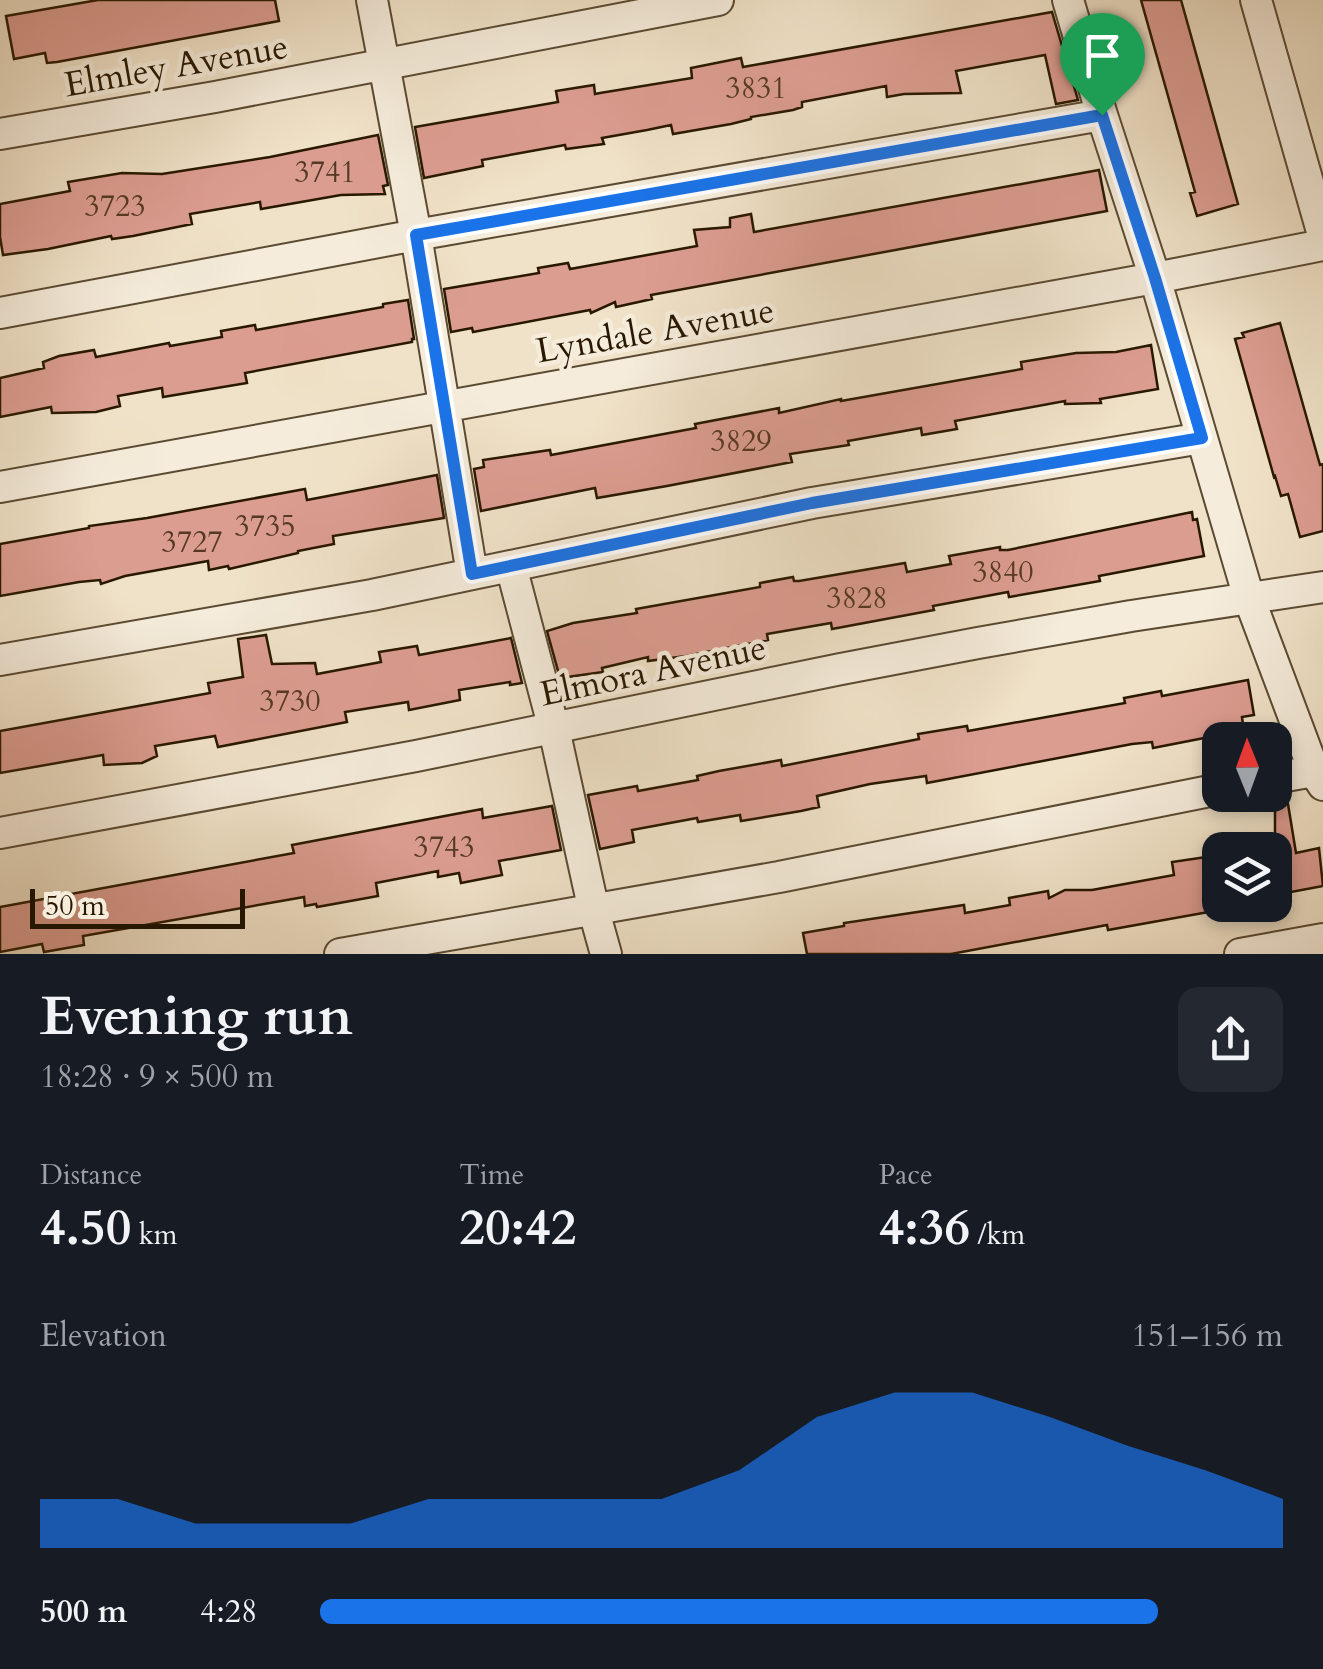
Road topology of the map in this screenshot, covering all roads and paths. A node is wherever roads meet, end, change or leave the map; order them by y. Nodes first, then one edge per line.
1 (372, 0) edge
2 (718, 0) edge
3 (1068, 0) edge
4 (1256, 0) edge
5 (384, 65) junction
6 (1102, 115) junction
7 (0, 134) edge
8 (416, 235) junction
9 (1323, 235) edge
10 (1323, 245) edge
11 (1155, 278) junction
12 (0, 313) edge
13 (443, 407) junction
14 (1202, 438) junction
15 (0, 487) edge
16 (511, 566) junction
17 (472, 574) junction
18 (1323, 587) edge
19 (1249, 598) junction
20 (0, 660) edge
21 (554, 729) junction
22 (1292, 778) edge
23 (1319, 778) edge
24 (1202, 793) edge
25 (0, 833) edge
26 (594, 911) junction
27 (1323, 939) edge
28 (340, 954) edge
29 (606, 954) edge
30 (1240, 954) edge

1 - 5 street
2 - 5 street, Elmley Avenue
3 - 6 street
4 - 9 street
5 - 7 street, Elmley Avenue
5 - 8 street
6 - 8 street
6 - 11 street
8 - 12 street
8 - 13 street
10 - 11 street, Lyndale Avenue
11 - 13 street, Lyndale Avenue
11 - 14 street
13 - 15 street, Lyndale Avenue
13 - 17 street
14 - 16 street
14 - 19 street
16 - 17 street
16 - 21 street
17 - 20 street
18 - 19 street, Elmora Avenue
19 - 21 street, Elmora Avenue
19 - 23 street
21 - 25 street, Elmora Avenue
21 - 26 street
22 - 23 street
24 - 26 street
26 - 28 street
26 - 29 street
27 - 30 street

